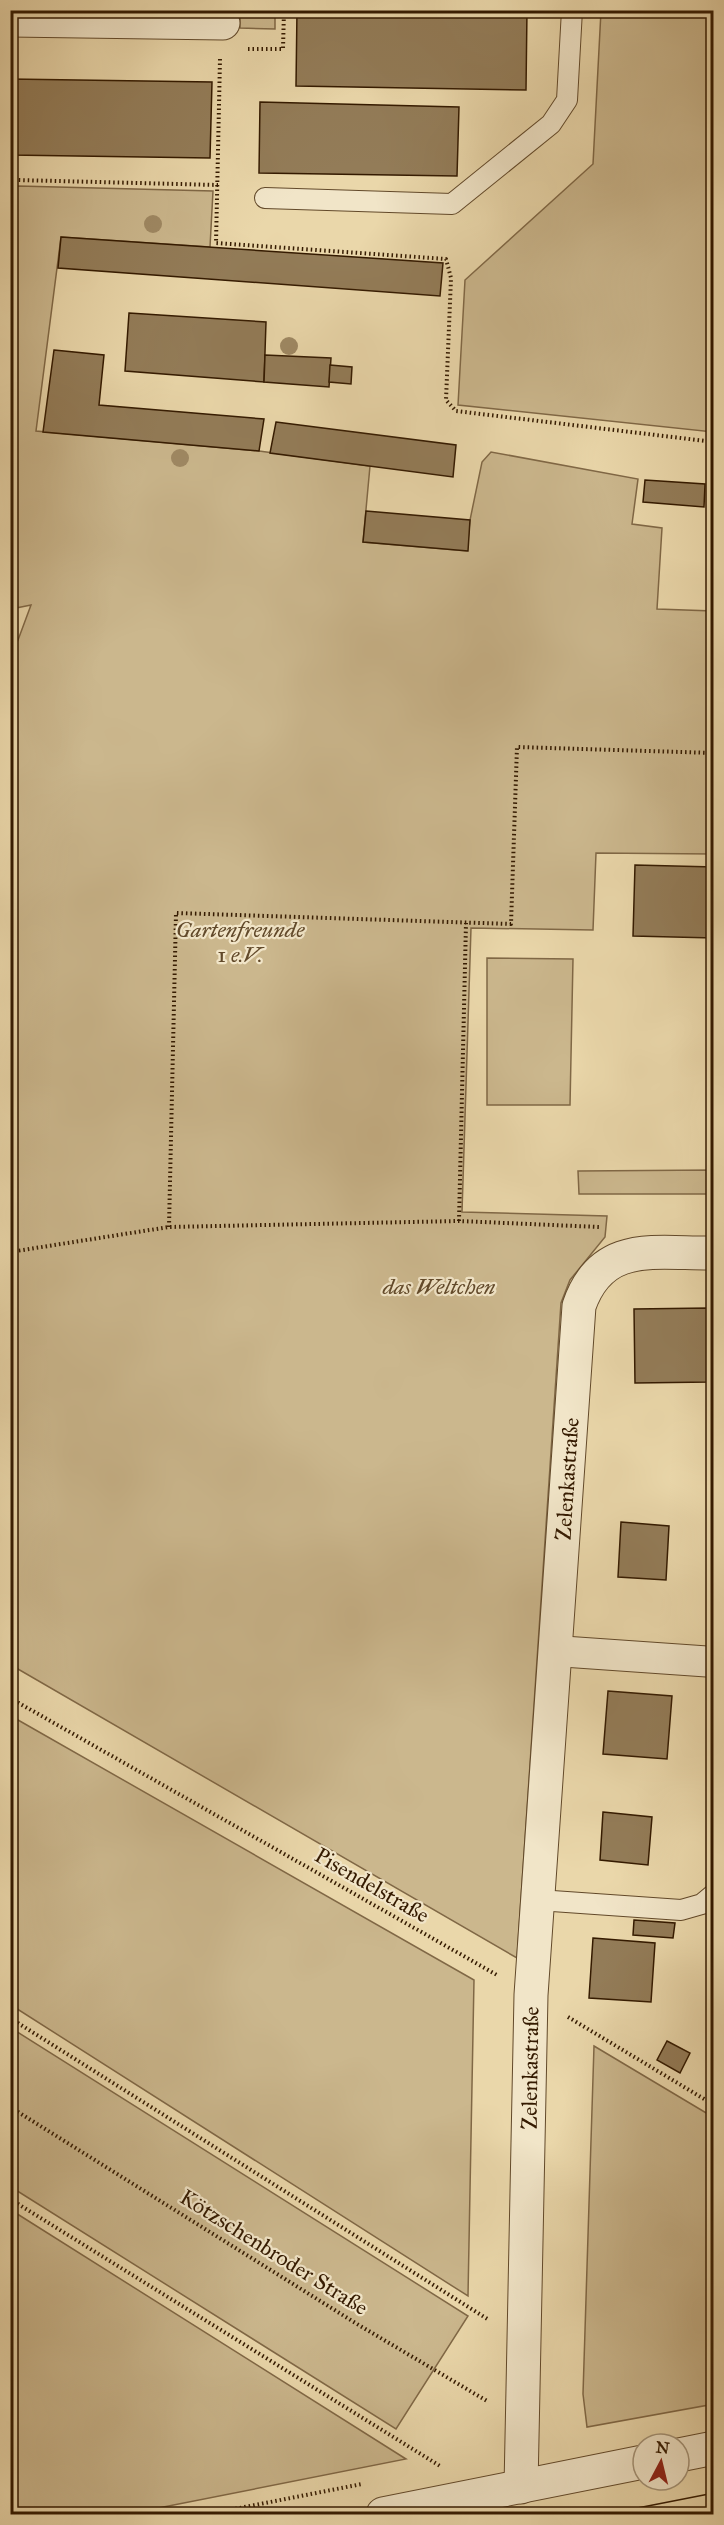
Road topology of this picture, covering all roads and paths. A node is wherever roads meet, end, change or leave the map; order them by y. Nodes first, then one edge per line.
1 (284, 10) edge
2 (572, 10) edge
3 (10, 21) edge
4 (223, 23) joint
5 (283, 49) dead end
6 (10, 182) edge
7 (218, 185) junction
8 (265, 198) dead end
9 (714, 442) edge
10 (714, 753) edge
11 (465, 923) junction
12 (459, 1221) junction
13 (169, 1227) junction
14 (10, 1252) edge
15 (714, 1253) edge
16 (623, 1256) junction
17 (556, 1651) junction
18 (714, 1662) edge
19 (10, 1698) edge
20 (714, 1894) edge
21 (538, 1900) junction
22 (531, 1995) junction
23 (10, 2018) edge
24 (714, 2105) edge
25 (10, 2107) edge
26 (10, 2199) edge
27 (525, 2342) junction
28 (523, 2422) junction
29 (714, 2448) edge
30 (691, 2453) edge
31 (631, 2464) edge
32 (443, 2468) dead end
33 (521, 2487) junction
34 (383, 2514) edge

1 - 5 path
2 - 8 lane
3 - 4 street
4 - 7 path
6 - 7 path
7 - 9 path
10 - 11 path
11 - 12 path
11 - 13 path
12 - 13 path
12 - 16 path
13 - 14 path
15 - 16 street
16 - 17 street, Zelenkastraße
17 - 18 street
17 - 21 street, Zelenkastraße
19 - 22 path, Pisendelstraße
20 - 21 lane
21 - 22 street, Zelenkastraße
22 - 24 path, Pisendelstraße
22 - 27 street, Zelenkastraße
23 - 27 path
25 - 28 path, Kötzschenbroder Straße
26 - 32 path
27 - 28 street, Zelenkastraße
28 - 33 street, Zelenkastraße
29 - 30 street
31 - 33 street
33 - 34 street

